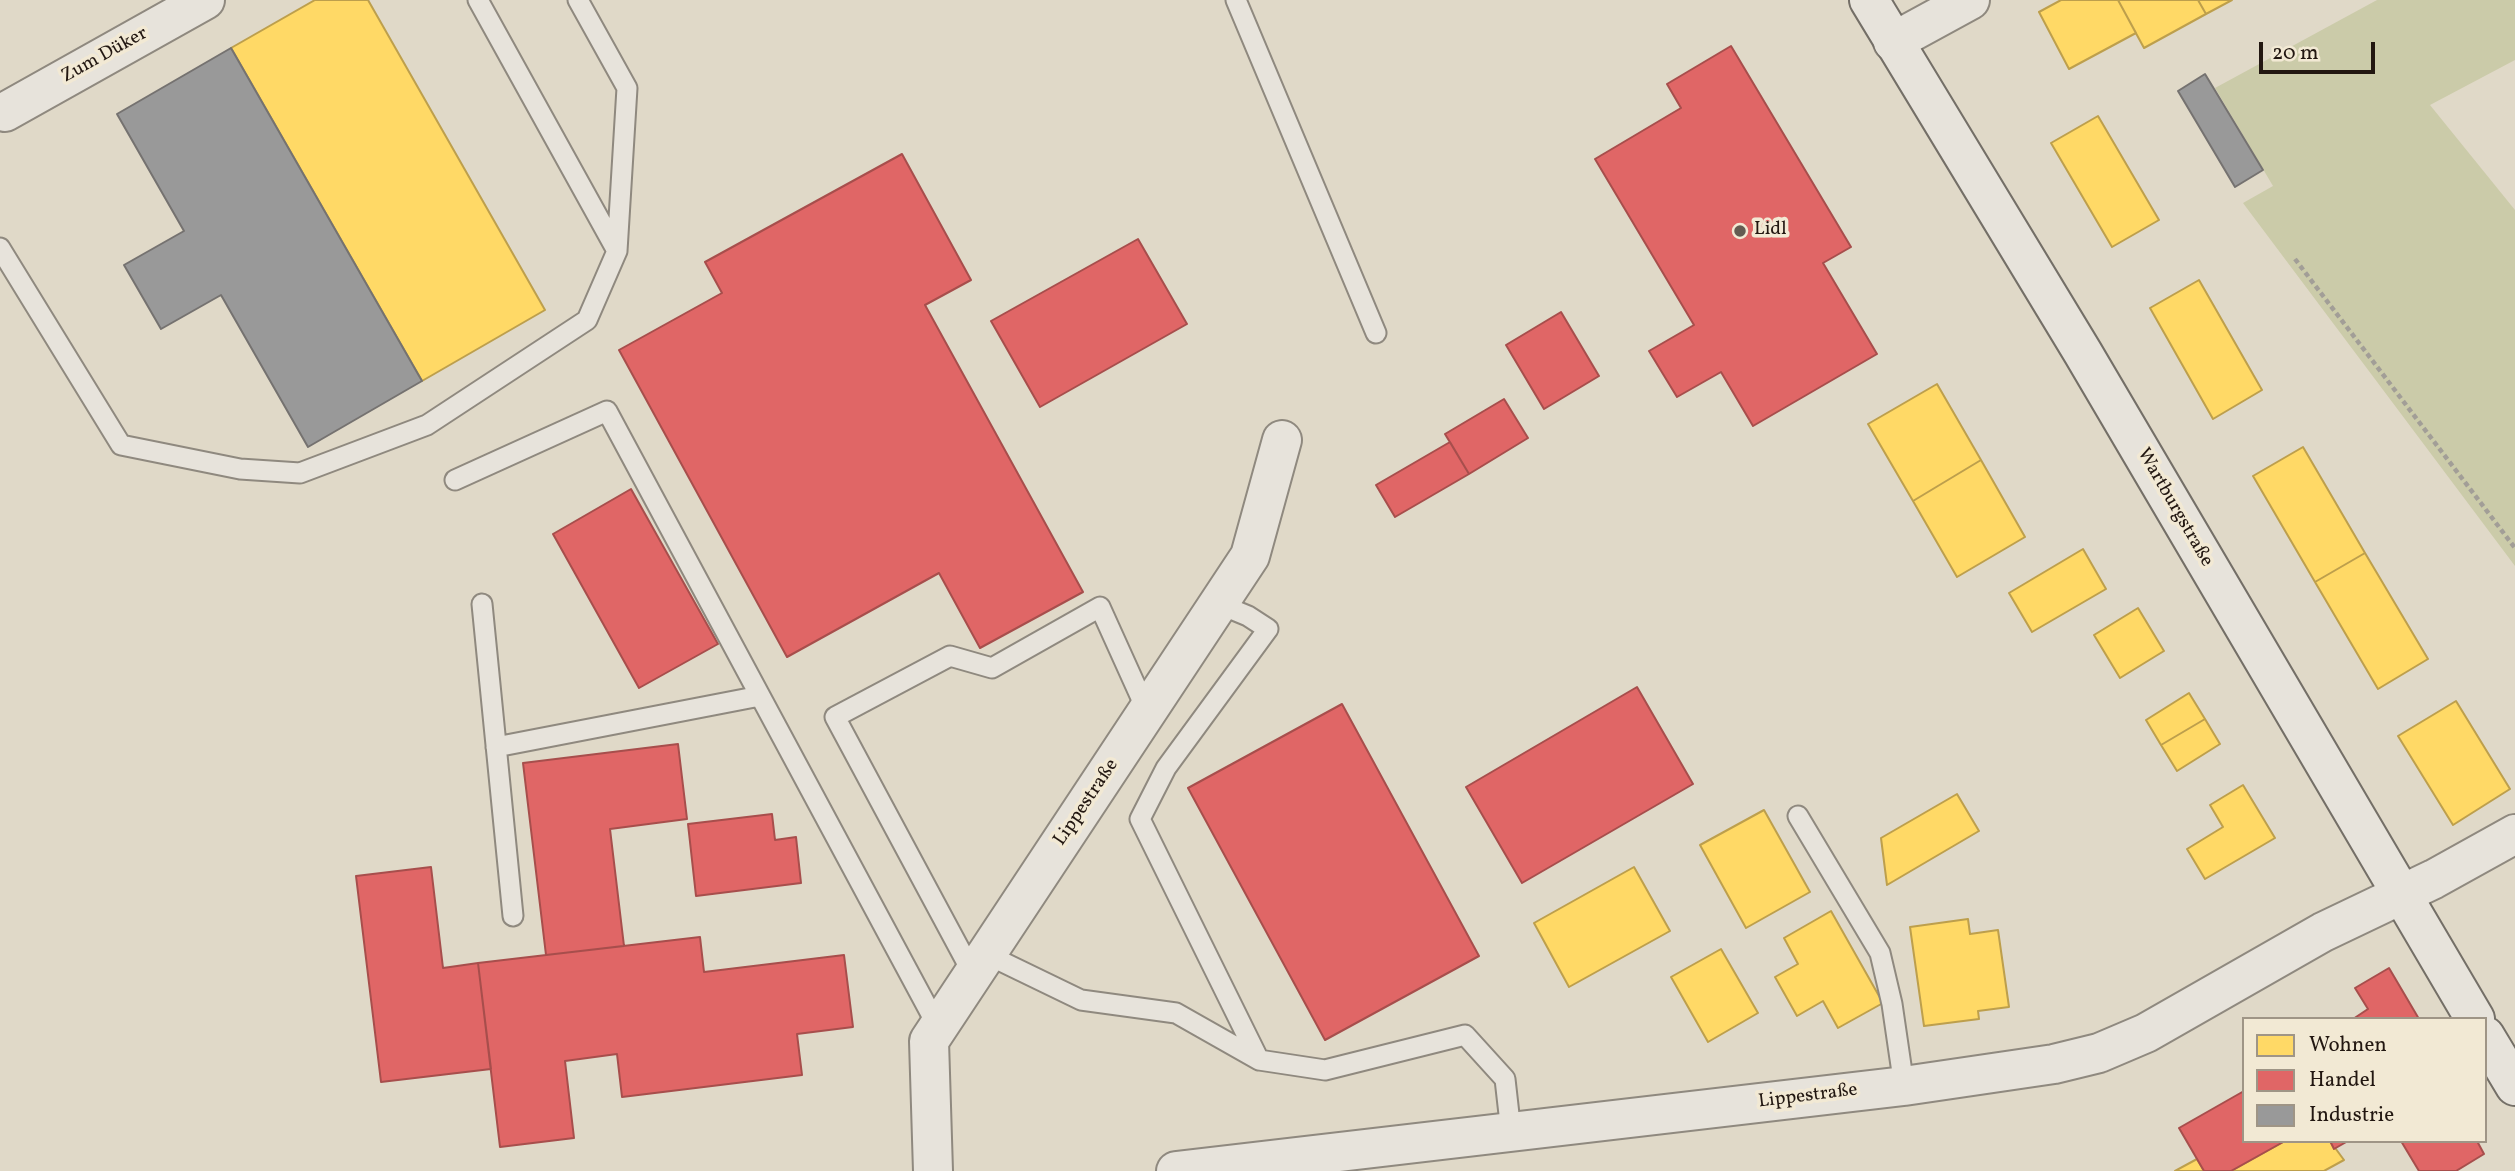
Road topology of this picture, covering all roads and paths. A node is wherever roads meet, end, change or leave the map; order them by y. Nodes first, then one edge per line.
1 (205, 0) edge
2 (478, 0) edge
3 (578, 0) edge
4 (1236, 0) edge
5 (1869, 0) edge
6 (1970, 0) edge
7 (1893, 42) junction
8 (2, 118) edge
9 (0, 248) edge
10 (617, 251) junction
11 (2295, 260) dead end
12 (1376, 333) dead end
13 (1282, 440) dead end
14 (455, 480) dead end
15 (2515, 548) edge
16 (482, 604) dead end
17 (1219, 604) junction
18 (760, 696) junction
19 (1147, 711) junction
20 (496, 747) junction
21 (1798, 816) dead end
22 (2515, 834) edge
23 (2401, 893) junction
24 (513, 916) dead end
25 (980, 964) junction
26 (2474, 1017) edge
27 (938, 1027) junction
28 (2487, 1039) edge
29 (1259, 1060) junction
30 (1904, 1086) junction
31 (2515, 1086) edge
32 (1511, 1132) junction
33 (933, 1171) edge
34 (1176, 1171) edge

1 - 8 street, Zum Düker
2 - 10 lane
3 - 10 lane
4 - 12 lane
5 - 7 street, Wartburgstraße
6 - 7 street
7 - 23 street, Wartburgstraße
9 - 10 lane
11 - 15 path
13 - 17 street, Lippestraße
14 - 18 lane
16 - 20 lane
17 - 19 street, Lippestraße
17 - 29 lane
18 - 20 lane
18 - 27 lane
19 - 25 street, Lippestraße
19 - 25 lane
20 - 24 lane
21 - 30 lane
22 - 23 street, Lippestraße
23 - 26 street, Wartburgstraße
23 - 30 street, Lippestraße
25 - 27 street, Lippestraße
25 - 29 lane
27 - 33 street, Lippestraße
28 - 31 street
29 - 32 lane
30 - 32 street, Lippestraße
32 - 34 street, Lippestraße

